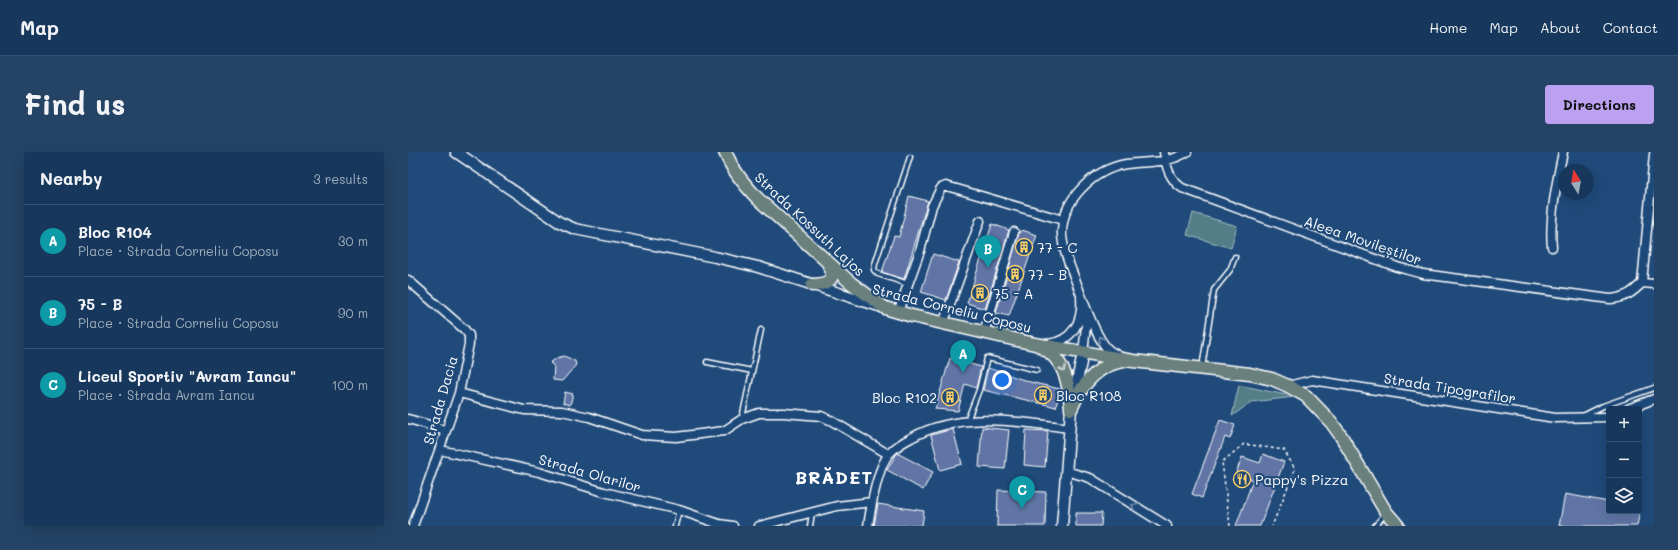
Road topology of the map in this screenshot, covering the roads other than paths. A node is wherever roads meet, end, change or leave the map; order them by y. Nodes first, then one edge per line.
1 (725, 152) edge
2 (1187, 152) edge
3 (1563, 152) edge
4 (463, 154) edge
5 (1654, 154) edge
6 (1164, 156) edge
7 (910, 157) dead end
8 (1063, 220) junction
9 (980, 221) dead end
10 (1014, 232) dead end
11 (1552, 247) dead end
12 (1235, 257) dead end
13 (828, 262) junction
14 (408, 280) edge
15 (1642, 283) junction
16 (908, 284) junction
17 (1654, 284) edge
18 (812, 285) junction
19 (1080, 291) junction
20 (885, 308) junction
21 (898, 312) junction
22 (944, 324) junction
23 (761, 330) dead end
24 (984, 333) junction
25 (1035, 344) junction
26 (1083, 353) junction
27 (1132, 360) junction
28 (707, 362) dead end
29 (1202, 369) junction
30 (1037, 370) dead end
31 (752, 371) junction
32 (1288, 386) junction
33 (1654, 388) edge
34 (459, 393) junction
35 (1654, 399) edge
36 (1636, 406) edge
37 (1071, 409) junction
38 (1606, 417) edge
39 (1579, 418) junction
40 (408, 419) edge
41 (742, 419) junction
42 (967, 421) junction
43 (1069, 428) junction
44 (445, 431) junction
45 (440, 450) junction
46 (888, 454) junction
47 (1066, 471) junction
48 (872, 502) junction
49 (679, 510) junction
50 (1386, 512) junction
51 (812, 513) junction
52 (413, 526) edge
53 (675, 526) edge
54 (733, 526) edge
55 (759, 526) edge
56 (810, 526) edge
57 (868, 526) edge
58 (1062, 526) edge
59 (1167, 526) edge
60 (1375, 526) edge
61 (1398, 526) edge

1 - 13 main road, Strada Kossuth Lajos
2 - 6 street
3 - 11 street
4 - 18 street, Strada Corneliu Coposu
5 - 15 street
6 - 8 street
6 - 15 street, Aleea Movileștilor
7 - 16 lane
8 - 16 street
8 - 19 street
9 - 22 street
10 - 24 street
12 - 29 lane
13 - 18 main road
13 - 20 main road, Strada Kossuth Lajos
14 - 34 street, Strada Dacia
15 - 17 street
16 - 21 street
18 - 20 street, Strada Corneliu Coposu
19 - 25 street
19 - 26 street
27 -> 19 street
20 - 21 main road, Strada Corneliu Coposu
21 - 22 main road, Strada Corneliu Coposu
22 - 24 main road, Strada Corneliu Coposu
23 - 31 lane
24 - 25 main road, Strada Corneliu Coposu
25 - 26 main road, Strada Corneliu Coposu
25 -> 37 main road
26 - 27 main road, Strada Corneliu Coposu
26 - 37 street
27 - 29 main road, Strada Corneliu Coposu
27 - 37 main road
28 - 31 lane
29 - 32 main road, Strada Corneliu Coposu
30 - 42 lane
31 - 41 lane
32 - 39 street, Strada Tipografilor
32 - 50 main road, Strada Corneliu Coposu
33 - 39 lane
34 - 41 street
34 - 44 street, Strada Dacia
35 - 36 street
37 - 43 street
38 - 39 street, Strada Tipografilor
40 - 44 street
41 - 46 street
42 - 43 street
42 - 46 street
43 - 47 street
44 - 45 street, Strada Dacia
45 - 49 street, Strada Olarilor
45 - 52 street, Strada Dacia
46 - 48 street
47 - 58 street
59 -> 47 street
48 - 51 street
48 - 57 street
49 - 53 lane
49 - 54 street, Strada Olarilor
50 - 60 lane
50 - 61 main road, Strada Corneliu Coposu
51 - 55 street
51 - 56 lane

